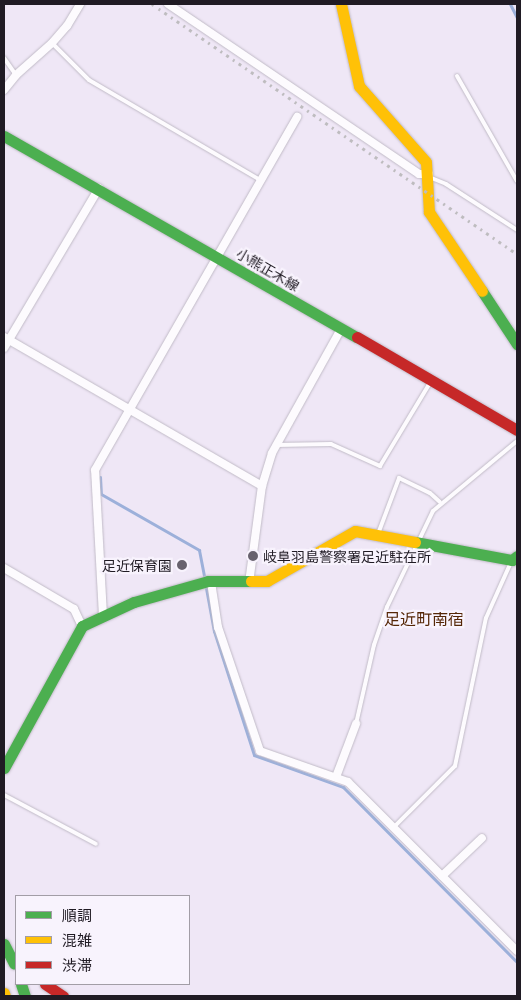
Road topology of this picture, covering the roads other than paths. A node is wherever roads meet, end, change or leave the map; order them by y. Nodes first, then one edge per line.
1 (80, 4) edge
2 (168, 4) edge
3 (341, 4) edge
4 (52, 43) junction
5 (4, 58) edge
6 (16, 75) junction
7 (457, 76) dead end
8 (4, 90) edge
9 (297, 118) dead end
10 (4, 136) edge
11 (429, 175) junction
12 (260, 180) junction
13 (517, 181) edge
14 (99, 188) junction
15 (517, 230) edge
16 (216, 256) junction
17 (341, 329) junction
18 (7, 338) edge
19 (517, 344) edge
20 (4, 348) edge
21 (431, 380) junction
22 (128, 409) junction
23 (517, 430) edge
24 (517, 441) edge
25 (276, 445) junction
26 (262, 486) junction
27 (440, 502) junction
28 (378, 534) junction
29 (419, 542) junction
30 (514, 558) edge
31 (4, 568) edge
32 (211, 582) junction
33 (249, 583) junction
34 (103, 616) junction
35 (82, 626) junction
36 (356, 724) joint
37 (4, 768) edge
38 (336, 777) junction
39 (4, 795) edge
40 (394, 827) junction
41 (482, 838) dead end
42 (96, 844) dead end
43 (442, 876) junction
44 (4, 944) edge
45 (517, 951) edge
46 (4, 956) edge
47 (15, 966) edge
48 (46, 985) edge
49 (4, 993) edge
50 (5, 996) edge
51 (63, 996) edge

1 - 4 street
2 - 11 street
3 - 11 street
4 - 6 street
4 - 12 lane
5 - 6 lane
6 - 8 street
7 - 13 lane
9 - 12 street
10 - 14 street, 小熊正木線
11 - 15 lane
11 - 19 street
12 - 16 street
14 - 16 street, 小熊正木線
14 - 18 street
16 - 17 street, 小熊正木線
16 - 22 street
17 - 21 street, 小熊正木線
17 - 25 street
18 - 20 street
18 - 22 street
21 - 23 street, 小熊正木線
21 - 25 lane
22 - 26 street
22 - 34 street
24 - 27 lane
25 - 26 street
26 - 33 street
27 - 28 lane
27 - 29 lane
28 - 29 street
28 - 33 street
29 - 30 street
29 - 36 lane
30 - 40 lane
31 - 35 street
32 - 33 street
32 - 34 street
32 - 38 street
34 - 35 street
35 - 37 street
36 - 38 street
38 - 40 street
39 - 42 lane
40 - 43 street
41 - 43 street
43 - 45 street
44 - 47 street
46 - 47 street
48 - 51 street
49 - 50 street

